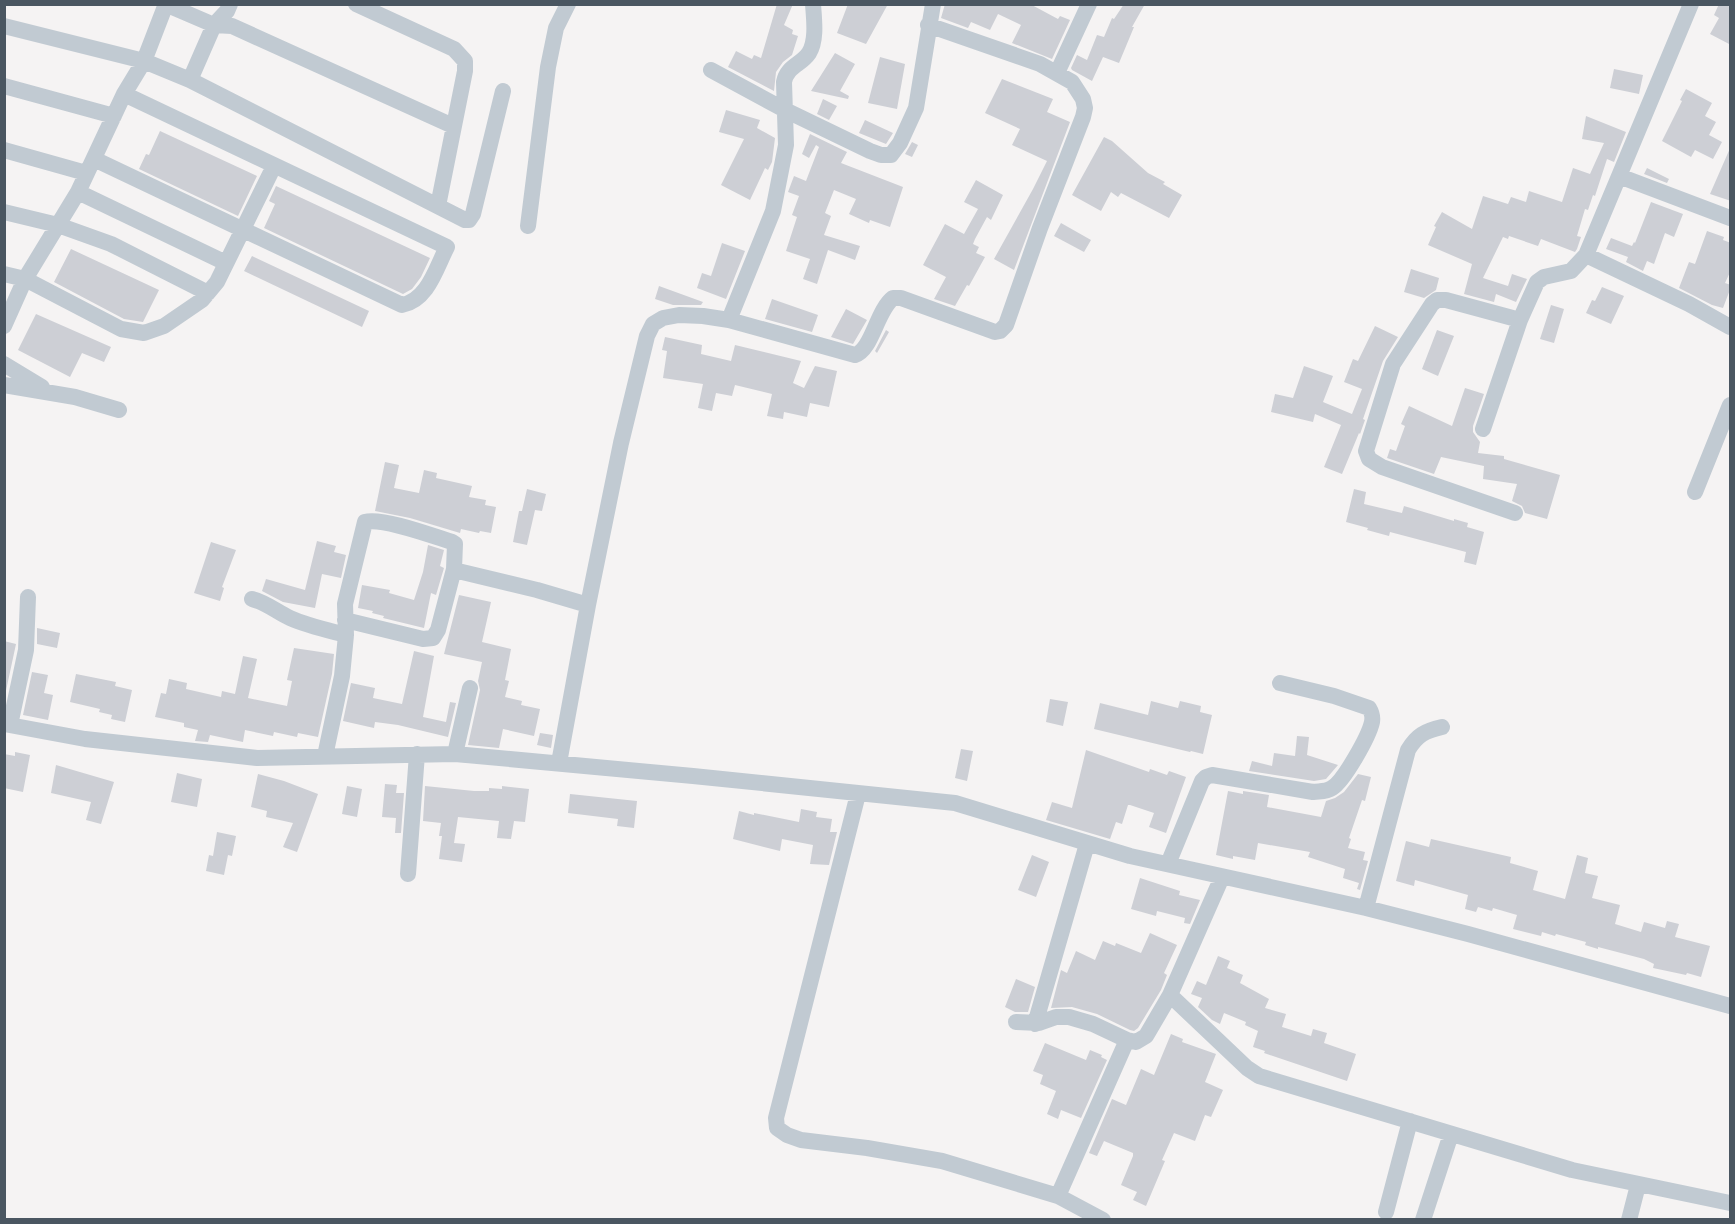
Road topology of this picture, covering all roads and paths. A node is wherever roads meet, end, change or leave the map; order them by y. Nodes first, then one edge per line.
1 (356, 4) edge
2 (568, 4) edge
3 (813, 4) edge
4 (933, 4) edge
5 (1089, 4) edge
6 (1691, 4) edge
7 (166, 5) edge
8 (226, 11) edge
9 (214, 25) junction
10 (928, 25) junction
11 (4, 26) edge
12 (144, 61) junction
13 (711, 70) dead end
14 (1057, 73) junction
15 (190, 80) junction
16 (4, 86) edge
17 (503, 91) dead end
18 (124, 94) junction
19 (785, 110) junction
20 (114, 116) junction
21 (453, 126) junction
22 (4, 150) edge
23 (90, 166) junction
24 (274, 166) junction
25 (1619, 176) junction
26 (78, 192) junction
27 (438, 206) junction
28 (4, 212) edge
29 (1731, 218) edge
30 (58, 225) junction
31 (528, 226) dead end
32 (243, 228) junction
33 (1586, 255) junction
34 (226, 263) junction
35 (4, 274) edge
36 (25, 279) junction
37 (208, 293) junction
38 (729, 320) junction
39 (1520, 321) junction
40 (4, 326) edge
41 (1731, 327) edge
42 (4, 364) edge
43 (4, 385) edge
44 (52, 394) junction
45 (1731, 405) edge
46 (119, 410) dead end
47 (1483, 429) dead end
48 (1695, 492) dead end
49 (1515, 513) dead end
50 (454, 569) junction
51 (28, 597) dead end
52 (252, 600) dead end
53 (588, 605) junction
54 (345, 627) junction
55 (1280, 684) dead end
56 (470, 688) dead end
57 (7, 725) edge
58 (1442, 727) dead end
59 (417, 754) junction
60 (455, 754) junction
61 (325, 756) junction
62 (559, 763) junction
63 (858, 794) junction
64 (1088, 844) junction
65 (1168, 864) junction
66 (408, 874) dead end
67 (1222, 877) junction
68 (1366, 908) junction
69 (1170, 995) junction
70 (1731, 1006) edge
71 (1016, 1022) dead end
72 (1035, 1024) junction
73 (1127, 1040) junction
74 (1410, 1121) junction
75 (1451, 1134) junction
76 (1638, 1185) junction
77 (1058, 1196) junction
78 (1731, 1203) edge
79 (1386, 1212) dead end
80 (1103, 1220) edge
81 (1423, 1220) edge
82 (1629, 1220) edge

1 - 21 street
2 - 31 street
3 - 19 street
4 - 10 street
5 - 14 street
6 - 25 street
7 - 9 street
7 - 12 street
8 - 9 street
8 - 21 street
9 - 15 street
10 - 14 street
10 - 19 street
11 - 12 street
12 - 15 street
12 - 18 street
13 - 19 street
14 - 38 street
15 - 27 street
16 - 20 street
17 - 27 street
18 - 20 street
18 - 24 street
19 - 38 street
20 - 23 street
21 - 27 street
22 - 23 street
23 - 26 street
23 - 32 street
24 - 32 street
24 - 32 street
25 - 29 street
25 - 33 street
26 - 30 street
26 - 34 street
28 - 30 street
30 - 36 street
30 - 37 street
32 - 34 street
33 - 39 street
33 - 41 street
34 - 37 street
35 - 36 street
36 - 37 street
36 - 40 street
38 - 53 street
39 - 47 street
39 - 49 street
42 - 44 street
43 - 44 street
44 - 46 street
45 - 48 street
50 - 53 street
50 - 54 street
50 - 54 street
51 - 57 street
52 - 54 street
53 - 62 street
54 - 61 street
55 - 65 street
56 - 60 street
57 - 61 street
58 - 68 street
59 - 60 street
59 - 61 street
59 - 66 street
60 - 62 street
62 - 63 street
63 - 64 street
63 - 77 street
64 - 65 street
64 - 72 street
65 - 67 street
67 - 68 street
67 - 69 street
68 - 70 street
69 - 73 street
69 - 74 street
71 - 72 street
72 - 73 street
73 - 77 street
74 - 75 street
74 - 79 street
75 - 76 street
75 - 81 street
76 - 78 street
76 - 82 street
77 - 80 street

